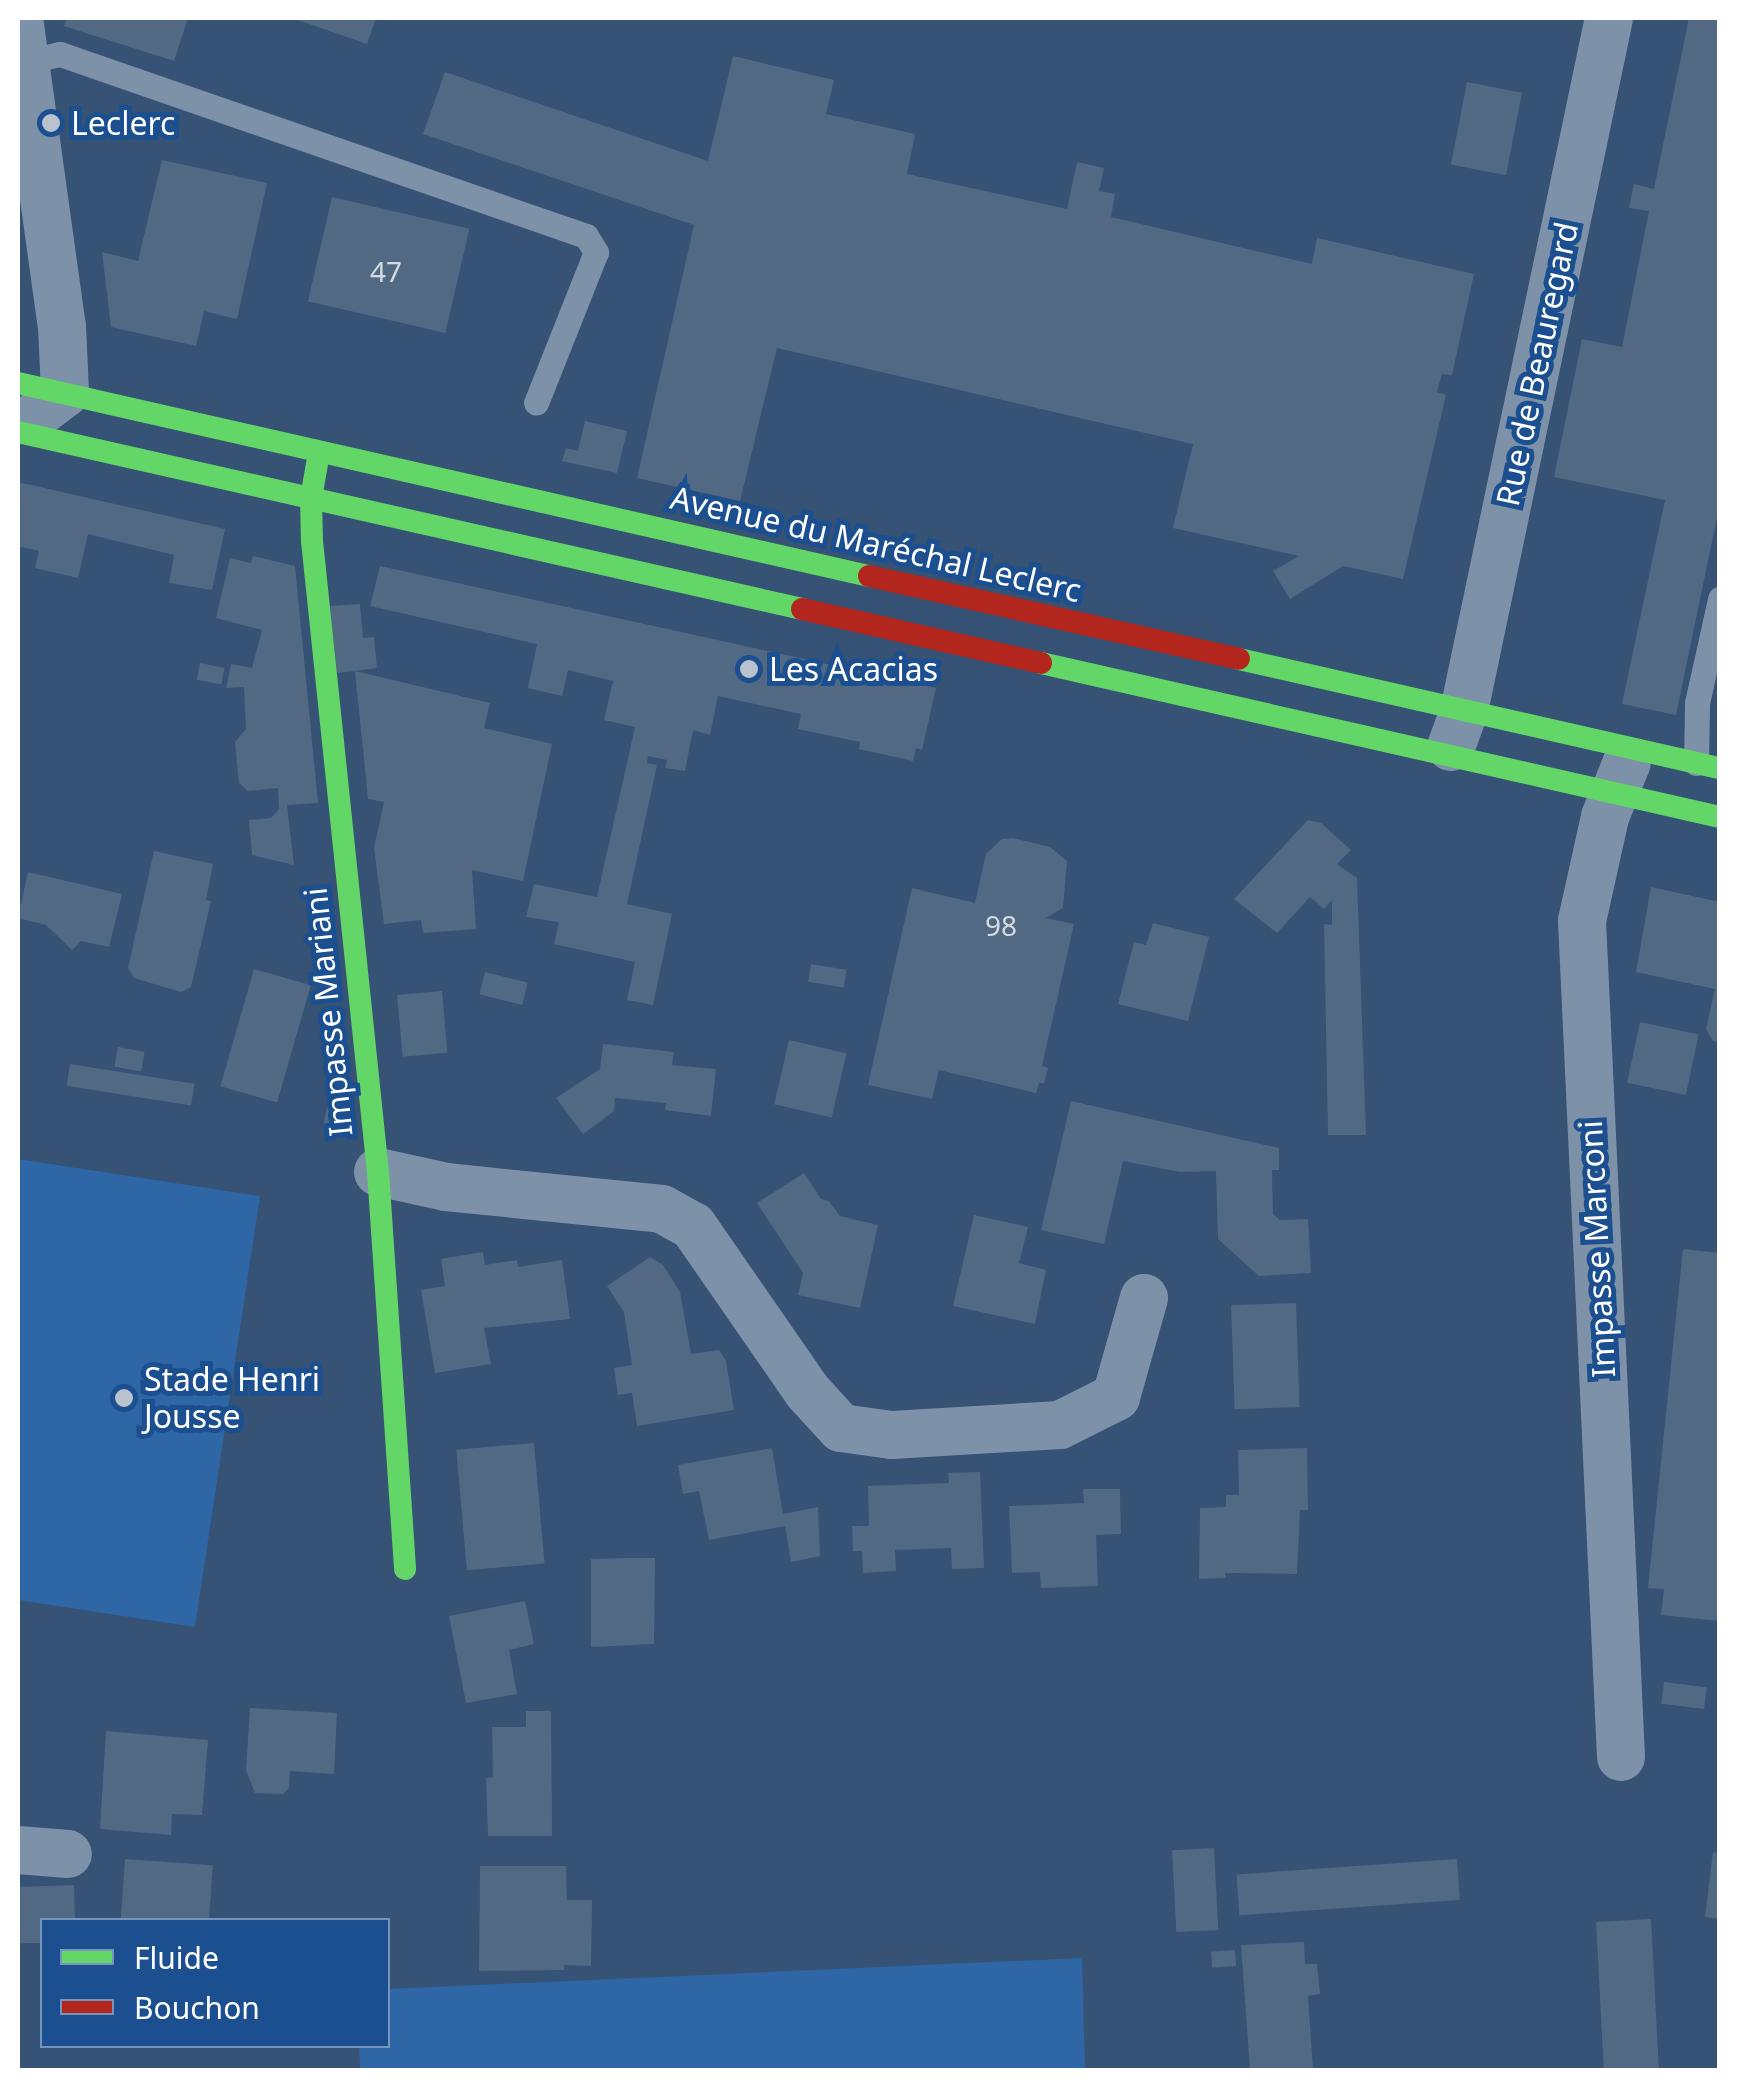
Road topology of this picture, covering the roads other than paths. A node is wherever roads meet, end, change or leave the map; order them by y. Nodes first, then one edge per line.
1 (1609, 18) edge
2 (22, 40) edge
3 (18, 383) edge
4 (65, 393) junction
5 (536, 403) dead end
6 (18, 430) edge
7 (319, 451) junction
8 (311, 498) junction
9 (1720, 599) edge
10 (1464, 711) junction
11 (1631, 749) junction
12 (1448, 756) junction
13 (1708, 766) edge
14 (1616, 794) junction
15 (1720, 817) edge
16 (378, 1172) junction
17 (1144, 1298) dead end
18 (405, 1569) dead end
19 (1621, 1757) dead end
20 (18, 1850) edge
21 (68, 1854) dead end

1 - 10 street, Rue de Beauregard
2 - 4 street
2 - 5 lane
3 - 4 main road, Avenue du Maréchal Leclerc
4 - 6 street
4 - 7 main road, Avenue du Maréchal Leclerc
6 - 8 main road
7 - 8 main road, Impasse Mariani
7 - 10 main road, Avenue du Maréchal Leclerc
8 - 12 main road
8 - 16 main road, Impasse Mariani
9 - 13 lane
10 - 11 main road, Avenue du Maréchal Leclerc
10 - 12 street, Rue de Beauregard
11 - 13 main road, Avenue du Maréchal Leclerc
11 - 14 street, Impasse Marconi
12 - 14 main road
14 - 15 main road
14 - 19 street, Impasse Marconi
16 - 17 street
16 - 18 main road, Impasse Mariani
20 - 21 street

